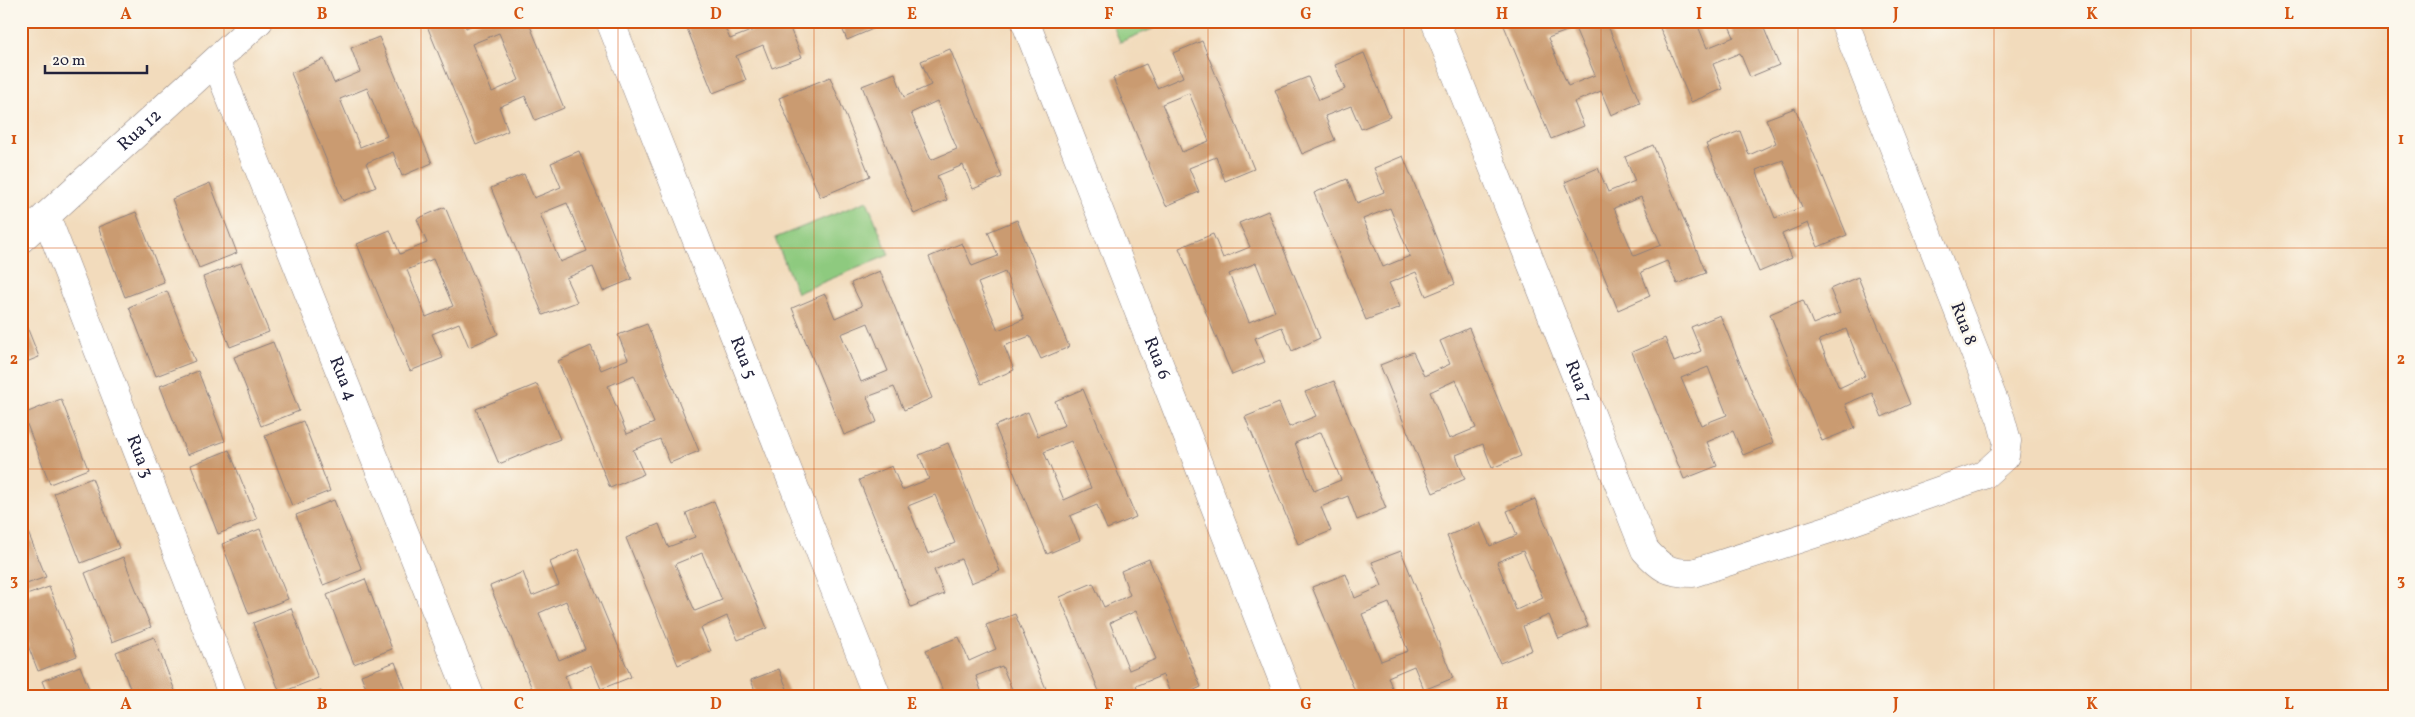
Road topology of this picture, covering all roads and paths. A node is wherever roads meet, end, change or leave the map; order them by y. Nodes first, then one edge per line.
1 (259, 21) edge
2 (610, 21) edge
3 (1025, 21) edge
4 (1435, 21) edge
5 (1844, 21) edge
6 (216, 62) junction
7 (46, 216) junction
8 (21, 239) edge
9 (1836, 528) joint
10 (233, 696) edge
11 (470, 696) edge
12 (877, 696) edge
13 (1289, 696) edge

1 - 6 street, Rua 12
2 - 12 street, Rua 5
3 - 13 street, Rua 6
4 - 9 street, Rua 7
5 - 9 street, Rua 8
6 - 7 street, Rua 12
6 - 11 street, Rua 4
7 - 8 street, Rua 12
7 - 10 street, Rua 3

